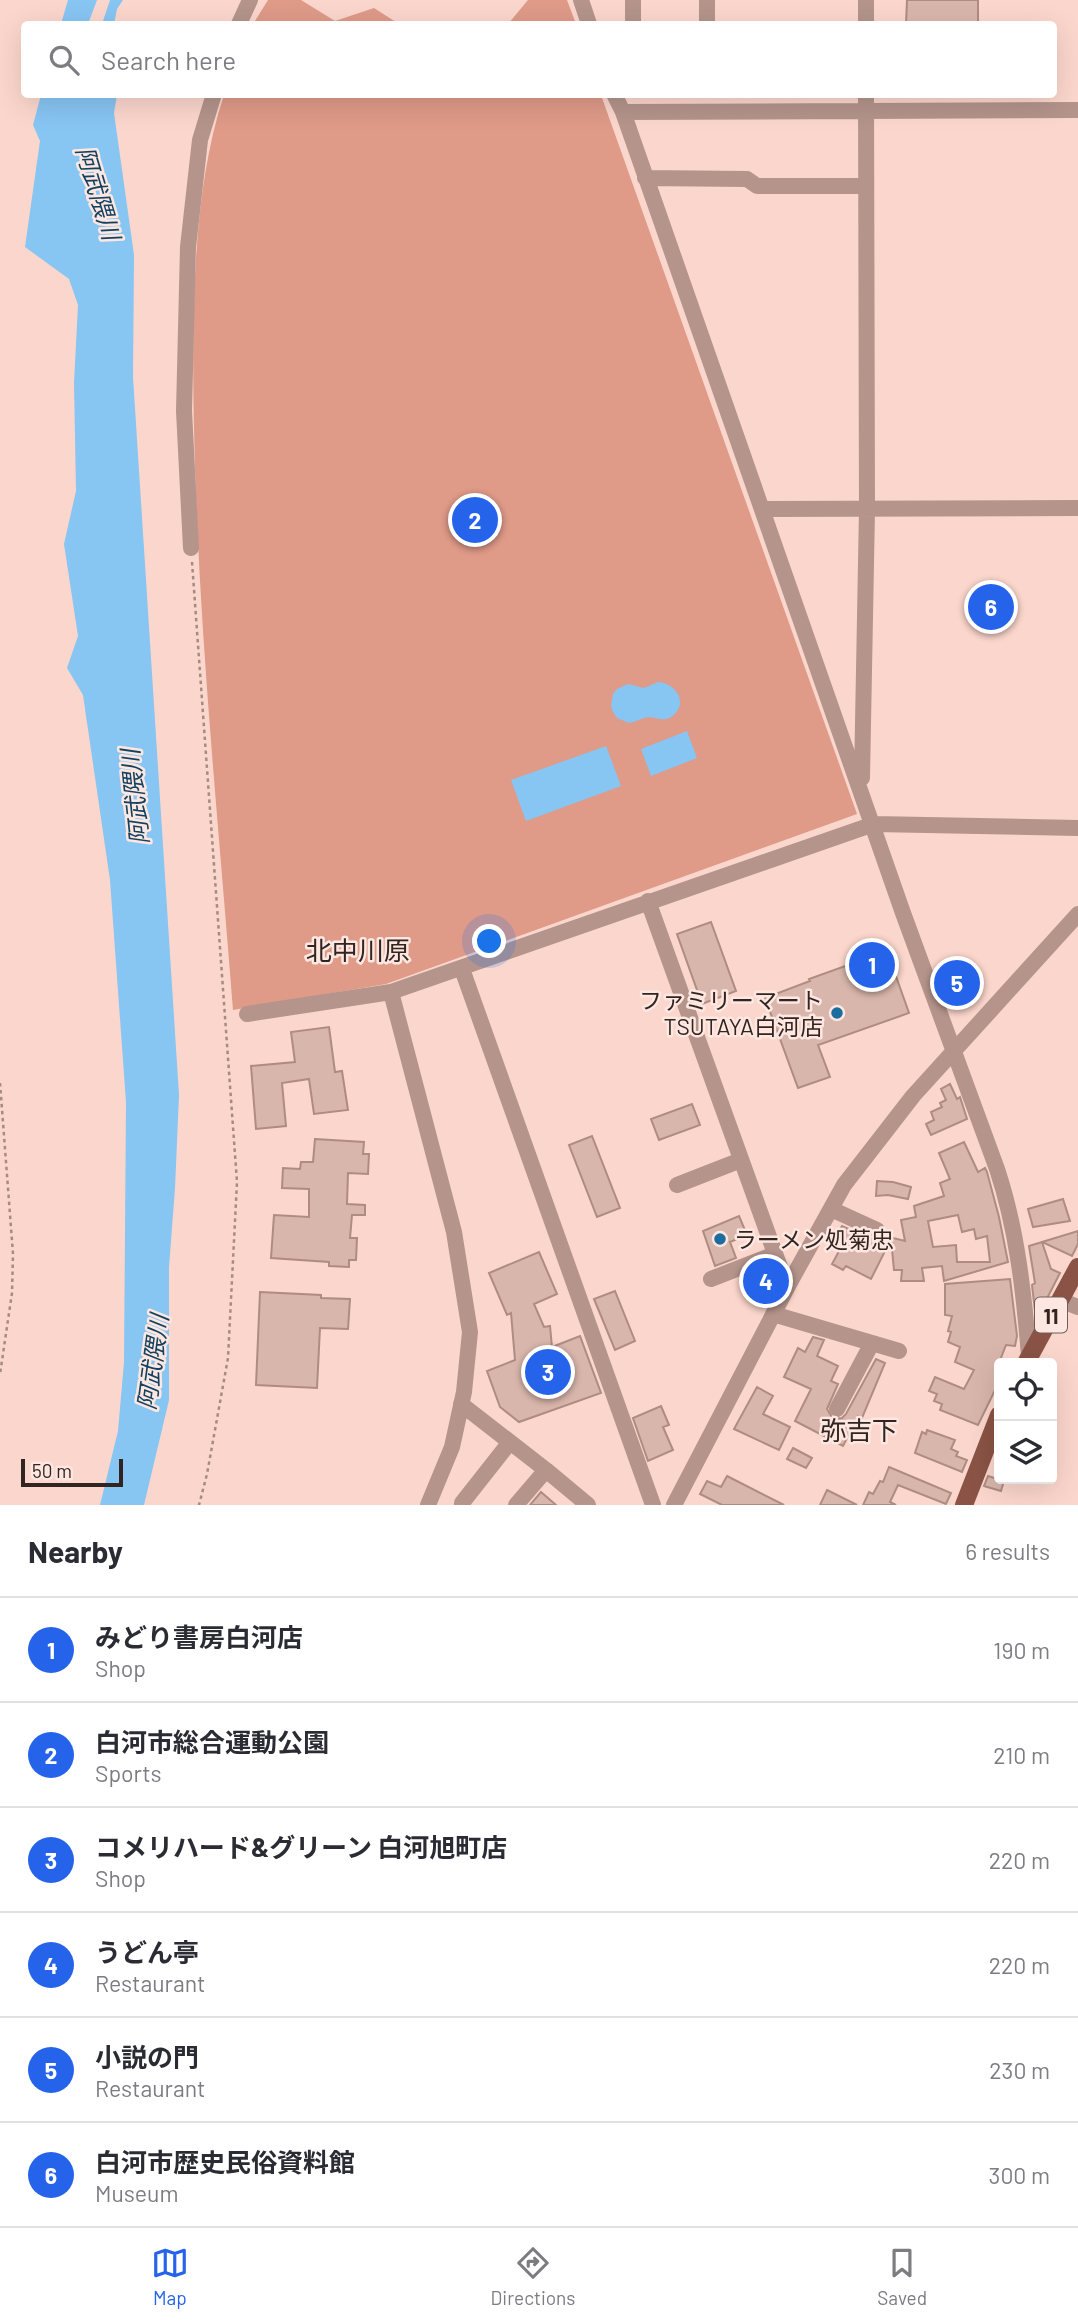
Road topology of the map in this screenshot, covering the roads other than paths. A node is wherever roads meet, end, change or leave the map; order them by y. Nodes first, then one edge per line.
1 (250, 0) edge
2 (581, 0) edge
3 (633, 0) edge
4 (706, 0) edge
5 (866, 0) edge
6 (240, 21) edge
7 (588, 21) edge
8 (633, 21) edge
9 (707, 21) edge
10 (866, 21) edge
11 (213, 98) edge
12 (616, 98) edge
13 (866, 98) edge
14 (1078, 110) edge
15 (623, 112) junction
16 (866, 112) junction
17 (645, 178) junction
18 (866, 186) junction
19 (1078, 508) edge
20 (763, 509) junction
21 (867, 509) junction
22 (191, 548) road end
23 (862, 790) junction
24 (874, 824) junction
25 (1078, 828) edge
26 (649, 901) junction
27 (1078, 914) edge
28 (462, 969) junction
29 (391, 992) junction
30 (247, 1014) dead end
31 (954, 1049) junction
32 (741, 1160) junction
33 (677, 1185) dead end
34 (831, 1209) junction
35 (877, 1230) dead end
36 (775, 1254) junction
37 (1078, 1267) edge
38 (711, 1279) dead end
39 (789, 1284) junction
40 (1060, 1300) junction
41 (1078, 1307) edge
42 (773, 1314) junction
43 (872, 1343) junction
44 (899, 1351) dead end
45 (1027, 1358) edge
46 (1028, 1358) edge
47 (461, 1404) junction
48 (837, 1409) dead end
49 (997, 1421) edge
50 (510, 1442) junction
51 (546, 1470) junction
52 (462, 1503) dead end
53 (428, 1505) edge
54 (516, 1505) edge
55 (588, 1505) edge
56 (653, 1505) edge
57 (674, 1505) edge
58 (964, 1505) edge

1 - 6 street
2 - 7 street
3 - 8 street
4 - 9 street
5 - 10 street
11 - 22 street
12 - 15 street
13 - 16 street
14 - 16 street
15 - 16 street
15 - 17 street
16 - 18 street
17 - 18 street
17 - 20 street
18 - 21 street
19 - 21 street
20 - 21 street
20 - 23 street
21 - 23 street
23 - 24 street
24 - 25 street
24 - 26 street
24 - 31 street
26 - 28 street
26 - 32 street
27 - 31 street
28 - 29 street
28 - 56 street
29 - 30 street
29 - 47 street
31 - 34 street
31 - 45 street
32 - 33 street
32 - 36 street
34 - 35 street
34 - 39 street
36 - 38 street
36 - 39 street
37 - 40 main road, 11
39 - 42 street
40 - 41 street
40 - 46 main road, 11
42 - 43 street
42 - 57 street
43 - 44 street
43 - 48 street
47 - 50 street
47 - 53 street
49 - 58 main road
50 - 51 street
50 - 52 street
51 - 54 street
51 - 55 street

